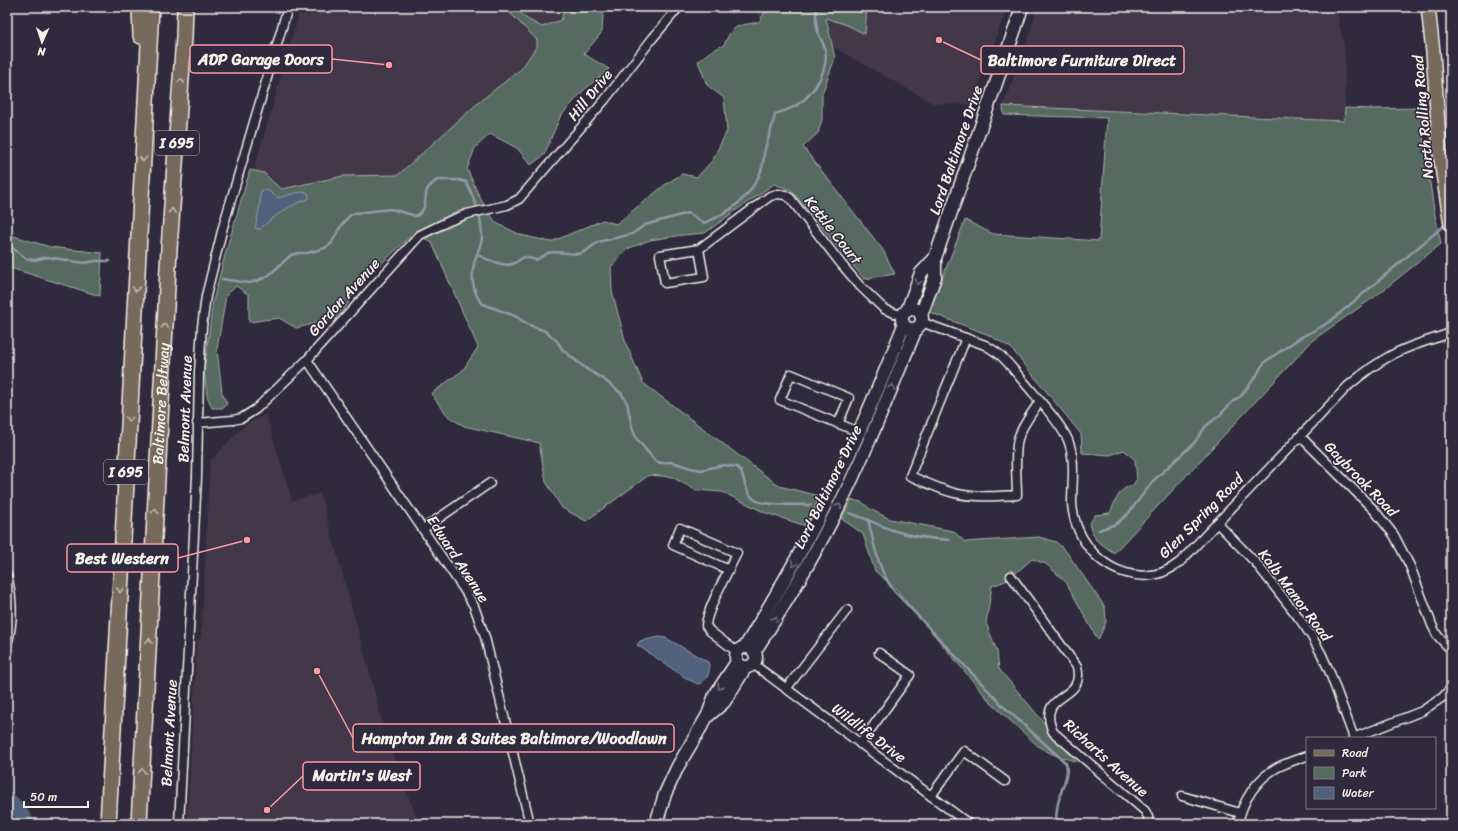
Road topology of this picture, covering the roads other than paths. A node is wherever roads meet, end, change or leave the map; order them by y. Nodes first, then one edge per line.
1 (140, 7) edge
2 (151, 7) edge
3 (185, 7) edge
4 (192, 7) edge
5 (288, 7) edge
6 (679, 7) edge
7 (1022, 7) edge
8 (1428, 7) edge
9 (184, 37) junction
10 (145, 120) junction
11 (519, 199) joint
12 (1450, 219) edge
13 (699, 249) junction
14 (912, 320) junction
15 (1451, 333) edge
16 (966, 338) junction
17 (307, 360) junction
18 (1040, 401) junction
19 (197, 423) junction
20 (838, 424) junction
21 (859, 432) junction
22 (1300, 436) junction
23 (490, 483) dead end
24 (1217, 523) junction
25 (423, 529) junction
26 (729, 570) junction
27 (7, 575) edge
28 (1011, 576) dead end
29 (847, 610) dead end
30 (7, 644) edge
31 (1451, 650) edge
32 (879, 653) dead end
33 (745, 658) junction
34 (1451, 688) edge
35 (786, 689) junction
36 (1354, 737) edge
37 (1357, 737) edge
38 (860, 744) junction
39 (1306, 756) edge
40 (1005, 781) dead end
41 (931, 796) junction
42 (1182, 796) dead end
43 (1240, 813) junction
44 (108, 824) edge
45 (139, 824) edge
46 (179, 824) edge
47 (530, 824) edge
48 (656, 824) edge
49 (969, 824) edge
50 (1149, 824) edge
51 (1238, 824) edge

1 - 10 highway
2 - 10 highway, Baltimore Beltway / I 695
3 - 9 highway, Baltimore Beltway / I 695
4 - 9 highway
5 - 19 street, Belmont Avenue
6 - 11 street, Hill Drive
7 - 14 main road, Lord Baltimore Drive
8 - 12 main road, North Rolling Road
45 -> 9 highway, Baltimore Beltway / I 695
10 -> 44 highway, Baltimore Beltway / I 695
11 - 17 street, Gordon Avenue
13 - 13 street, Kettle Court
13 - 14 street, Kettle Court
14 - 16 street, Glen Spring Road
14 - 21 main road, Lord Baltimore Drive
33 -> 14 main road, Lord Baltimore Drive
15 - 22 street, Glen Spring Road
16 - 18 street, Glen Spring Road
16 - 18 street
17 - 19 street, Gordon Avenue
17 - 25 street, Edward Avenue
18 - 24 street, Glen Spring Road
19 - 46 street, Belmont Avenue
20 - 20 street
20 - 21 street
21 -> 33 main road, Lord Baltimore Drive
22 - 24 street, Glen Spring Road
22 - 31 street, Gaybrook Road
23 - 25 street
24 - 36 street, Kalb Manor Road
25 - 47 street, Edward Avenue
26 - 26 street, Wildlife Drive
26 - 33 street, Wildlife Drive
27 - 30 street
28 - 50 street, Richarts Avenue
29 - 35 street
32 - 38 street
33 - 35 street, Wildlife Drive
33 - 48 main road, Lord Baltimore Drive
34 - 37 street
35 - 38 street, Wildlife Drive
38 - 41 street, Wildlife Drive
39 - 43 street
40 - 41 street
41 - 49 street, Wildlife Drive
42 - 43 street
43 - 51 street

